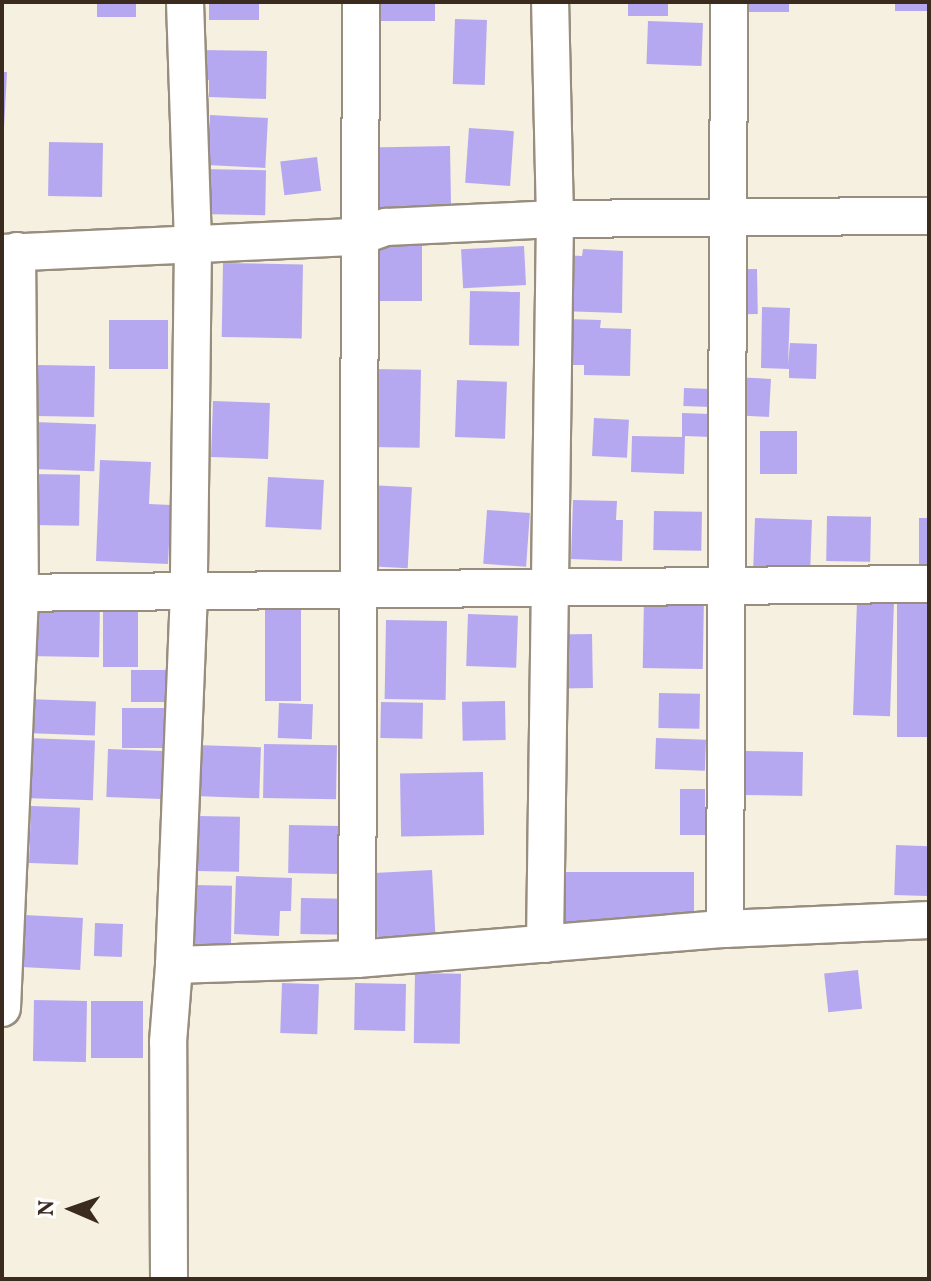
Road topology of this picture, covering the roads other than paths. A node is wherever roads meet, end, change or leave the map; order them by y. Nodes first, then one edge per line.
1 (185, 2) edge
2 (361, 2) edge
3 (550, 2) edge
4 (729, 2) edge
5 (929, 216) edge
6 (555, 219) junction
7 (728, 220) junction
8 (358, 237) junction
9 (193, 245) junction
10 (10, 252) edge
11 (929, 584) edge
12 (724, 587) junction
13 (547, 589) junction
14 (360, 590) junction
15 (189, 592) junction
16 (11, 593) edge
17 (929, 920) edge
18 (725, 929) junction
19 (545, 944) junction
20 (357, 959) junction
21 (174, 965) junction
22 (2, 1008) edge
23 (169, 1279) edge

1 - 9 street
2 - 8 street
3 - 6 street
4 - 7 street
5 - 7 street
6 - 7 street
6 - 8 street
6 - 13 street
7 - 12 street
8 - 9 street
8 - 14 street
9 - 10 street
9 - 15 street
10 - 16 street
11 - 12 street
12 - 13 street
12 - 18 street
13 - 14 street
13 - 19 street
14 - 15 street
14 - 20 street
15 - 16 street
15 - 21 street
16 - 22 street
17 - 18 street
18 - 19 street
19 - 20 street
20 - 21 street
21 - 23 street

